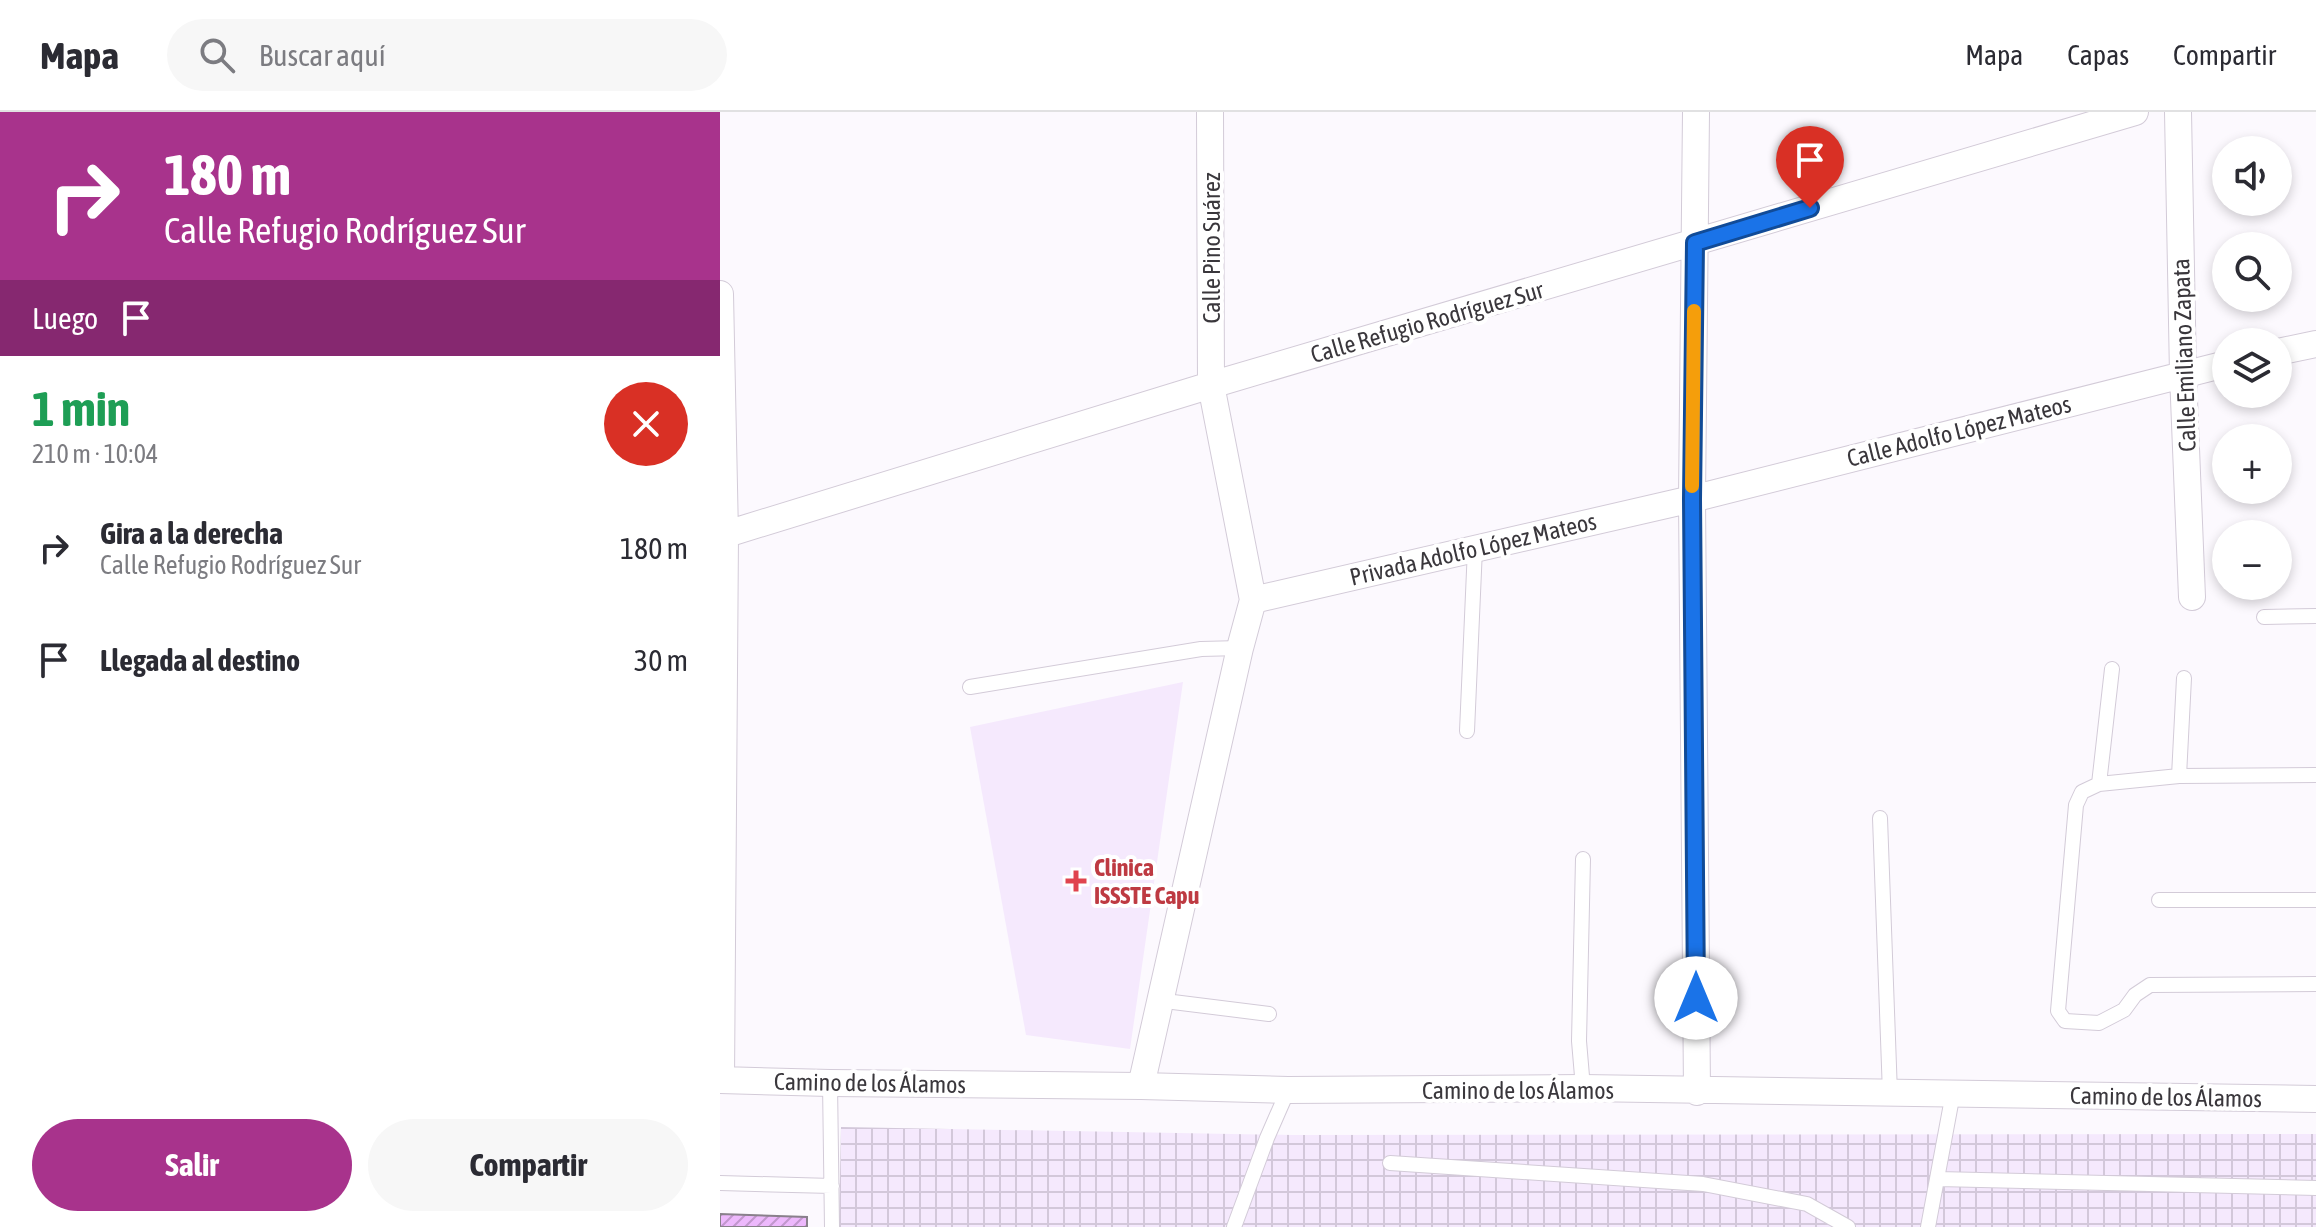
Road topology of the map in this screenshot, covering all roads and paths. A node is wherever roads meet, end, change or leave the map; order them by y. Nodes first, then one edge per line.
1 (1210, 112) edge
2 (1696, 112) edge
3 (2135, 112) edge
4 (2178, 112) edge
5 (1695, 243) junction
6 (720, 294) edge
7 (2316, 344) edge
8 (2292, 349) edge
9 (2212, 367) edge
10 (2183, 374) junction
11 (1211, 385) junction
12 (1692, 499) junction
13 (722, 535) edge
14 (1475, 548) junction
15 (2192, 597) dead end
16 (1253, 600) junction
17 (2316, 616) edge
18 (2264, 617) dead end
19 (1240, 648) junction
20 (2112, 669) dead end
21 (2184, 678) dead end
22 (970, 687) dead end
23 (1467, 731) dead end
24 (2316, 775) edge
25 (2179, 776) junction
26 (2099, 784) junction
27 (1880, 818) dead end
28 (1583, 859) dead end
29 (2159, 900) dead end
30 (2316, 900) edge
31 (2316, 984) edge
32 (1161, 997) junction
33 (1269, 1014) dead end
34 (720, 1080) edge
35 (830, 1083) junction
36 (1141, 1086) junction
37 (1583, 1088) junction
38 (1288, 1090) junction
39 (1697, 1092) junction
40 (1953, 1093) junction
41 (1890, 1094) junction
42 (2316, 1099) edge
43 (1390, 1163) dead end
44 (1938, 1179) junction
45 (720, 1183) edge
46 (832, 1186) junction
47 (2316, 1188) edge
48 (832, 1227) edge
49 (1234, 1227) edge
50 (1848, 1227) edge
51 (1928, 1227) edge

1 - 11 street, Calle Pino Suárez
2 - 5 street
3 - 5 street, Calle Refugio Rodríguez Sur
4 - 10 street, Calle Emiliano Zapata
5 - 11 street, Calle Refugio Rodríguez Sur
5 - 12 street
6 - 13 street
7 - 8 street
9 - 10 street, Calle Adolfo López Mateos
10 - 12 street, Calle Adolfo López Mateos
10 - 15 street, Calle Emiliano Zapata
11 - 13 street, Calle Refugio Rodríguez Sur
11 - 16 street, Calle Pino Suárez
12 - 14 street, Privada Adolfo López Mateos
12 - 39 street
13 - 34 street
14 - 16 street, Privada Adolfo López Mateos
14 - 23 lane
16 - 19 street
17 - 18 lane
19 - 22 lane
19 - 32 street
20 - 26 lane
21 - 25 lane
24 - 25 lane
25 - 26 lane
26 - 31 lane
27 - 41 lane
28 - 37 lane
29 - 30 lane
32 - 33 lane
32 - 36 street
34 - 35 street, Camino de los Álamos
35 - 36 street, Camino de los Álamos
35 - 46 lane
36 - 38 street, Camino de los Álamos
37 - 38 street, Camino de los Álamos
37 - 39 street, Camino de los Álamos
38 - 49 lane
39 - 41 street, Camino de los Álamos
40 - 41 street, Camino de los Álamos
40 - 42 street, Camino de los Álamos
40 - 44 lane
43 - 50 lane
44 - 47 lane
44 - 51 lane
45 - 46 lane
46 - 48 lane

